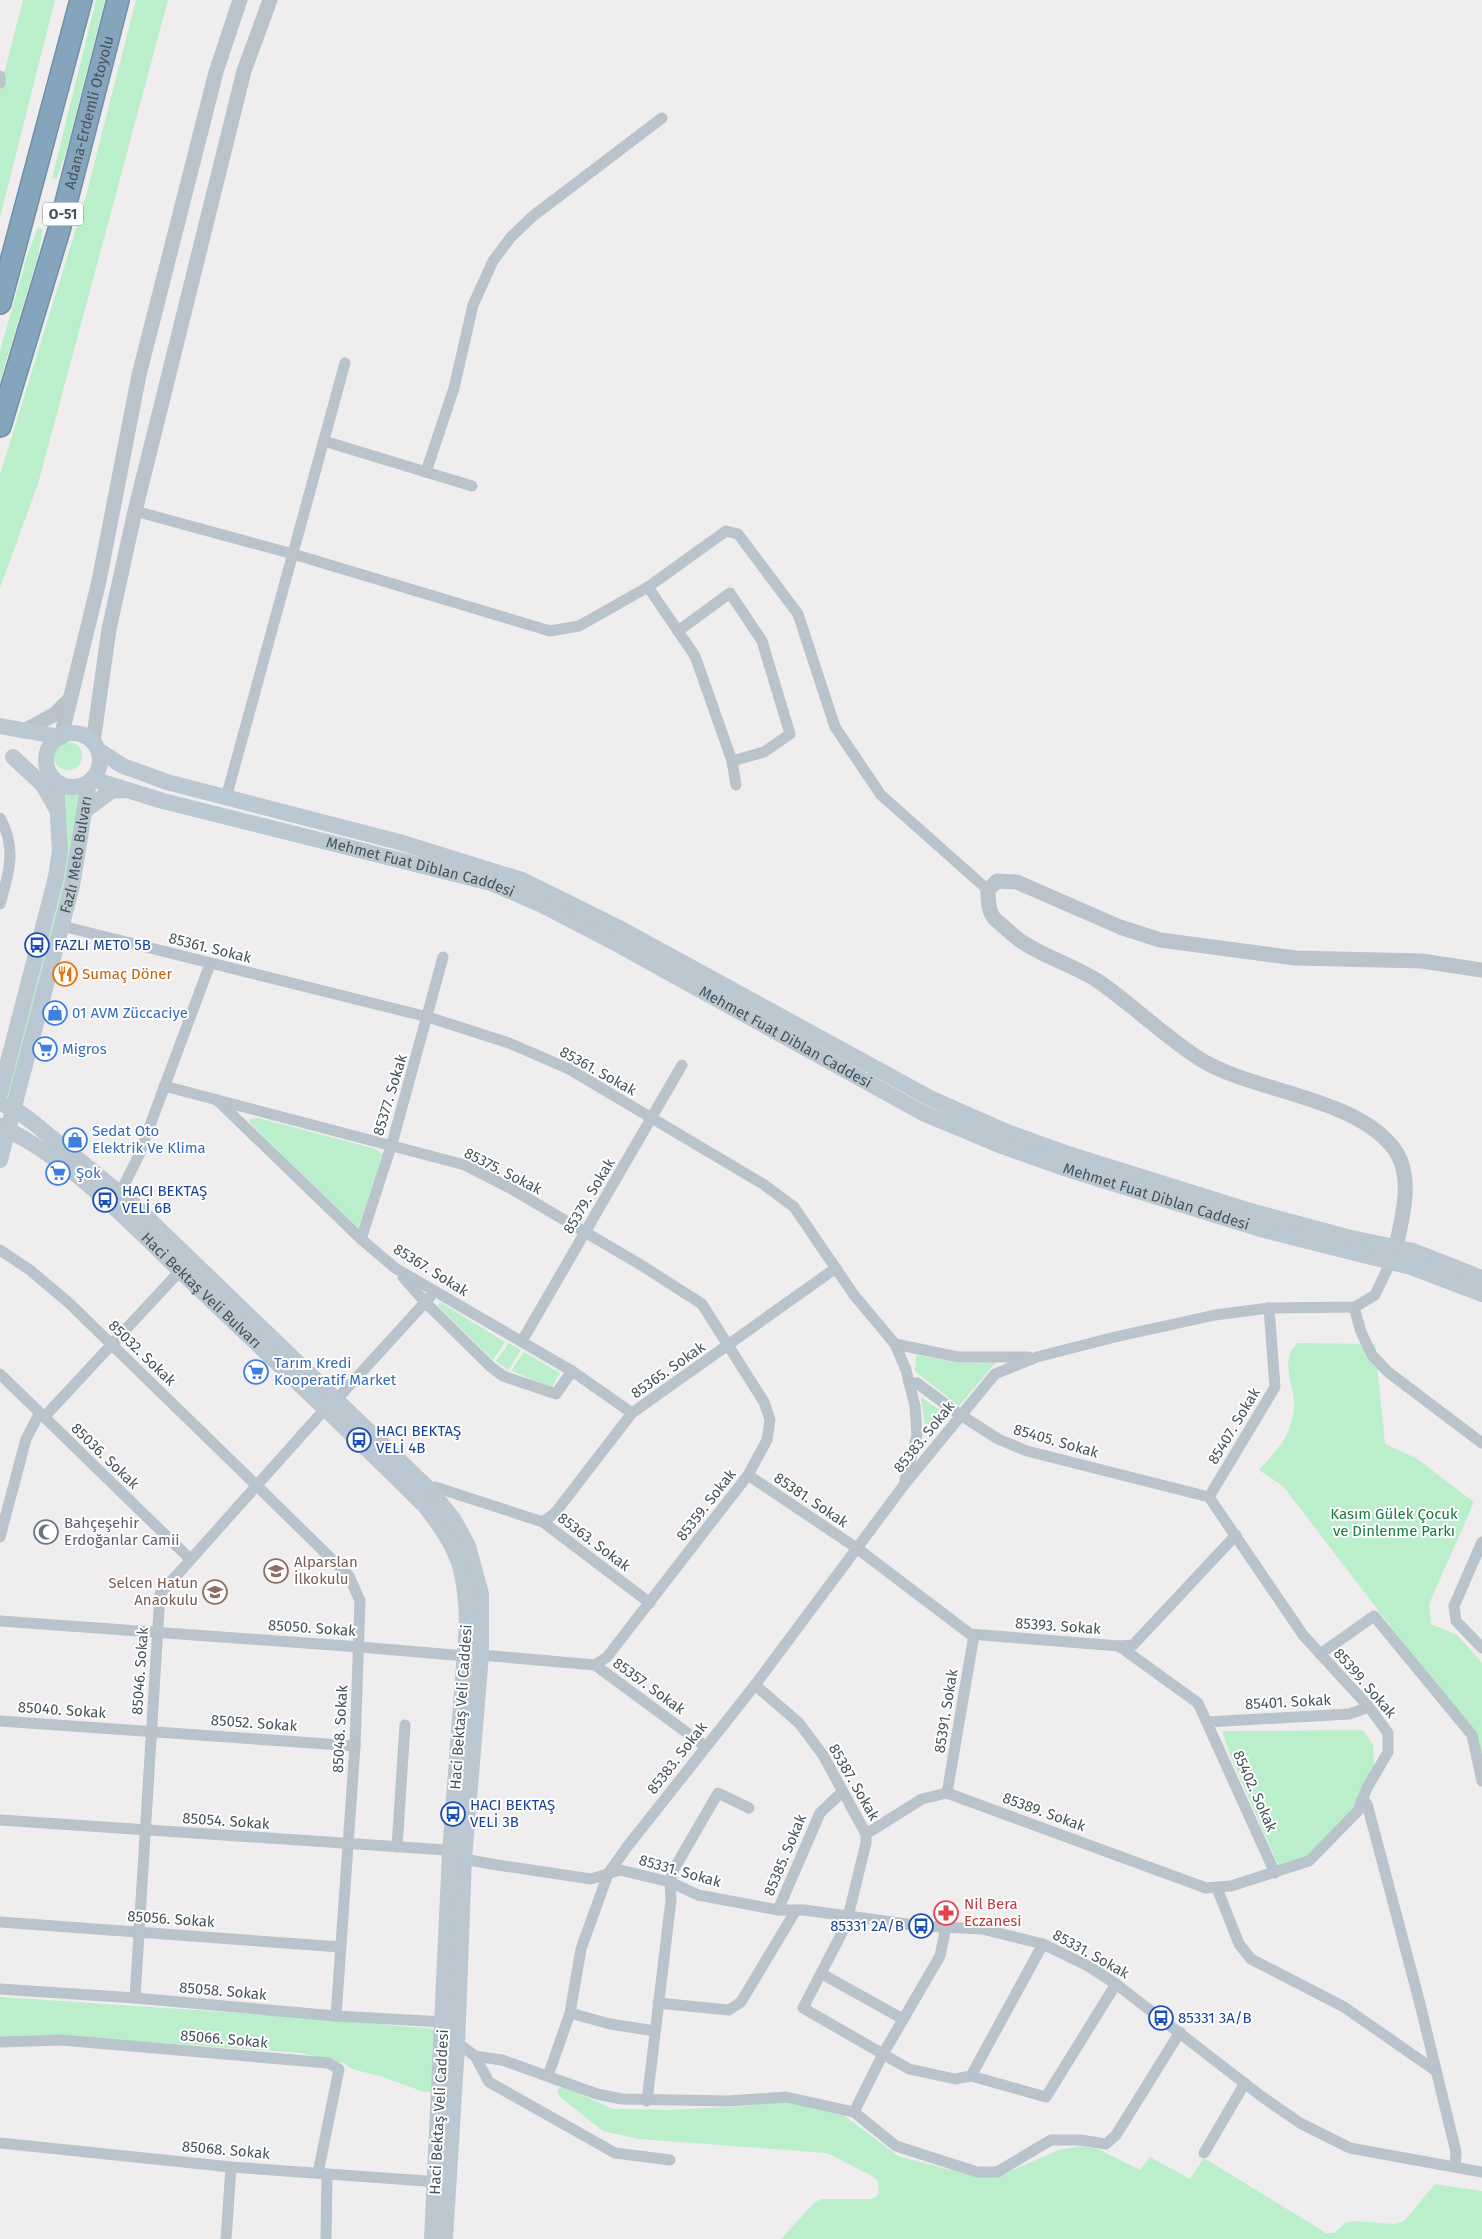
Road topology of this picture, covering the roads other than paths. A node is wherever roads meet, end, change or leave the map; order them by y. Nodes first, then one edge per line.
1 (81, 0) edge
2 (118, 0) edge
3 (240, 0) edge
4 (270, 0) edge
5 (0, 76) edge
6 (0, 83) edge
7 (662, 118) dead end
8 (0, 303) edge
9 (345, 363) dead end
10 (0, 426) edge
11 (324, 441) junction
12 (426, 472) junction
13 (472, 486) dead end
14 (135, 511) junction
15 (293, 554) junction
16 (648, 587) junction
17 (678, 631) junction
18 (70, 699) junction
19 (0, 726) edge
20 (24, 731) junction
21 (61, 736) junction
22 (96, 746) junction
23 (6, 753) edge
24 (732, 761) junction
25 (47, 767) junction
26 (90, 781) junction
27 (56, 782) junction
28 (736, 784) dead end
29 (126, 790) junction
30 (226, 798) junction
31 (57, 811) junction
32 (84, 811) junction
33 (0, 818) edge
34 (988, 890) junction
35 (0, 904) edge
36 (62, 926) junction
37 (443, 957) dead end
38 (210, 964) junction
39 (1482, 970) edge
40 (428, 1017) junction
41 (682, 1065) dead end
42 (164, 1086) junction
43 (0, 1093) edge
44 (216, 1099) junction
45 (7, 1106) edge
46 (652, 1118) junction
47 (4, 1128) edge
48 (390, 1145) junction
49 (0, 1160) edge
50 (120, 1193) junction
51 (584, 1233) junction
52 (361, 1239) junction
53 (1396, 1246) junction
54 (0, 1250) edge
55 (1392, 1262) junction
56 (395, 1268) junction
57 (836, 1268) junction
58 (180, 1271) junction
59 (1482, 1278) edge
60 (435, 1292) junction
61 (1482, 1294) edge
62 (426, 1303) junction
63 (1354, 1307) junction
64 (1269, 1308) junction
65 (522, 1341) junction
66 (895, 1344) junction
67 (112, 1345) junction
68 (728, 1346) junction
69 (1037, 1357) junction
70 (572, 1371) junction
71 (0, 1374) edge
72 (909, 1383) junction
73 (331, 1404) junction
74 (632, 1413) junction
75 (962, 1414) junction
76 (42, 1416) junction
77 (1482, 1443) edge
78 (748, 1475) junction
79 (256, 1485) junction
80 (904, 1485) junction
81 (430, 1490) junction
82 (1209, 1496) junction
83 (544, 1522) junction
84 (1236, 1535) junction
85 (0, 1537) edge
86 (1482, 1542) edge
87 (858, 1549) junction
88 (190, 1559) junction
89 (650, 1603) junction
90 (0, 1621) edge
91 (157, 1633) junction
92 (974, 1634) junction
93 (1119, 1646) junction
94 (360, 1647) junction
95 (1482, 1648) edge
96 (1320, 1654) junction
97 (473, 1656) junction
98 (595, 1665) junction
99 (755, 1685) junction
100 (1369, 1707) junction
101 (0, 1721) edge
102 (1207, 1722) junction
103 (405, 1725) dead end
104 (152, 1731) junction
105 (355, 1746) junction
106 (705, 1746) junction
107 (1482, 1781) edge
108 (842, 1792) junction
109 (947, 1793) junction
110 (1361, 1801) junction
111 (748, 1808) dead end
112 (0, 1820) edge
113 (146, 1830) junction
114 (866, 1834) junction
115 (347, 1844) junction
116 (397, 1847) junction
117 (457, 1855) junction
118 (1275, 1873) junction
119 (608, 1874) junction
120 (670, 1882) junction
121 (1217, 1888) junction
122 (778, 1910) junction
123 (796, 1910) junction
124 (849, 1917) junction
125 (0, 1922) edge
126 (946, 1926) junction
127 (139, 1931) junction
128 (1043, 1944) junction
129 (340, 1947) junction
130 (822, 1974) junction
131 (1116, 1984) junction
132 (0, 1989) edge
133 (135, 1998) junction
134 (658, 2003) junction
135 (570, 2013) junction
136 (336, 2016) junction
137 (903, 2019) junction
138 (444, 2022) junction
139 (655, 2031) junction
140 (1180, 2032) junction
141 (0, 2042) edge
142 (457, 2046) junction
143 (883, 2054) junction
144 (475, 2056) junction
145 (1436, 2071) junction
146 (548, 2076) junction
147 (970, 2076) junction
148 (1244, 2083) junction
149 (648, 2101) junction
150 (854, 2112) junction
151 (0, 2143) edge
152 (1204, 2153) dead end
153 (670, 2160) dead end
154 (232, 2166) junction
155 (1456, 2167) junction
156 (1482, 2172) edge
157 (323, 2173) junction
158 (442, 2183) junction
159 (226, 2239) edge
160 (326, 2239) edge
161 (432, 2239) edge
162 (445, 2239) edge

1 - 8 highway, O-51
2 - 10 highway, Adana-Erdemli Otoyolu / O-51
3 - 18 street
4 - 14 street
5 - 6 street
7 - 12 street
9 - 11 street
11 - 12 street
11 - 15 street
12 - 13 street
14 - 15 street
14 - 22 street
15 - 16 street
15 - 30 street
16 - 17 street
16 - 34 street
17 - 24 street
17 - 24 street
18 - 20 street
18 - 21 street
19 - 20 main road
20 - 21 main road
21 - 22 main road
21 - 25 main road
22 - 26 main road
22 - 30 main road, Mehmet Fuat Diblan Caddesi
23 - 25 main road
23 - 31 main road
24 - 28 street
25 - 27 main road
26 - 27 main road
26 - 29 main road, Mehmet Fuat Diblan Caddesi
26 - 32 main road, Fazlı Meto Bulvarı
27 - 31 main road, Fazlı Meto Bulvarı
29 - 32 main road
29 - 55 main road, Mehmet Fuat Diblan Caddesi
30 - 53 main road, Mehmet Fuat Diblan Caddesi
31 - 43 main road, Fazlı Meto Bulvarı
32 - 36 main road, Fazlı Meto Bulvarı
33 - 35 street
34 - 39 street
34 - 53 street
36 - 38 street, 85361. Sokak
36 - 45 main road, Fazlı Meto Bulvarı
37 - 40 street, 85377. Sokak
38 - 40 street, 85361. Sokak
38 - 42 street
40 - 46 street, 85361. Sokak
40 - 48 street, 85377. Sokak
41 - 46 street, 85379. Sokak
42 - 44 street, 85375. Sokak
42 - 50 street
44 - 48 street, 85375. Sokak
44 - 52 street, 85367. Sokak
45 - 47 main road, Fazlı Meto Bulvarı
45 - 50 main road, Haci Bektaş Veli Bulvarı
46 - 51 street, 85379. Sokak
46 - 57 street, 85361. Sokak
47 - 49 main road, Fazlı Meto Bulvarı
47 - 58 main road, Haci Bektaş Veli Bulvarı
48 - 51 street, 85375. Sokak
48 - 52 street, 85377. Sokak
50 - 73 main road, Haci Bektaş Veli Bulvarı
51 - 65 street, 85379. Sokak
51 - 68 street, 85375. Sokak
52 - 56 street, 85367. Sokak
53 - 55 street
53 - 59 main road, Mehmet Fuat Diblan Caddesi
54 - 67 street, 85032. Sokak
55 - 61 main road, Mehmet Fuat Diblan Caddesi
55 - 63 street
56 - 60 street, 85367. Sokak
56 - 62 street
57 - 66 street, 85361. Sokak
57 - 68 street, 85365. Sokak
58 - 67 street
58 - 73 main road, Haci Bektaş Veli Bulvarı
60 - 62 street, 85046. Sokak
60 - 65 street, 85367. Sokak
62 - 70 street
62 - 73 street, 85046. Sokak
63 - 64 street, 85383. Sokak
63 - 77 street
64 - 69 street, 85383. Sokak
64 - 82 street, 85407. Sokak
65 - 70 street, 85367. Sokak
66 - 69 street
66 - 72 street, 85361. Sokak
67 - 76 street
67 - 79 street, 85032. Sokak
68 - 74 street, 85365. Sokak
68 - 78 street, 85359. Sokak
69 - 75 street, 85383. Sokak
70 - 74 street, 85367. Sokak
71 - 76 street, 85036. Sokak
72 - 75 street, 85405. Sokak
72 - 80 street, 85361. Sokak
73 - 79 street, 85046. Sokak
73 - 81 main road, Haci Bektaş Veli Bulvarı
73 - 97 main road, Haci Bektaş Veli Caddesi
74 - 83 street, 85365. Sokak
75 - 80 street, 85383. Sokak
75 - 82 street, 85405. Sokak
76 - 85 street
76 - 88 street, 85036. Sokak
78 - 87 street, 85381. Sokak
78 - 89 street, 85359. Sokak
79 - 88 street, 85046. Sokak
79 - 94 street, 85048. Sokak
80 - 87 street, 85383. Sokak
81 - 83 street, 85363. Sokak
81 - 97 main road, Haci Bektaş Veli Bulvarı
82 - 84 street, 85399. Sokak
83 - 89 street, 85363. Sokak
84 - 93 street, 85393. Sokak
84 - 96 street, 85399. Sokak
86 - 95 street
87 - 92 street, 85393. Sokak
87 - 99 street, 85383. Sokak
88 - 91 street, 85046. Sokak
89 - 98 street, 85359. Sokak
90 - 91 street, 85050. Sokak
91 - 94 street, 85050. Sokak
91 - 104 street, 85046. Sokak
92 - 93 street, 85393. Sokak
92 - 109 street, 85391. Sokak
93 - 102 street, 85402. Sokak
94 - 97 street, 85050. Sokak
94 - 105 street, 85048. Sokak
96 - 100 street, 85399. Sokak
96 - 107 street
97 - 98 street, 85357. Sokak
97 - 117 main road, Haci Bektaş Veli Caddesi
98 - 106 street, 85357. Sokak
99 - 106 street, 85383. Sokak
99 - 108 street, 85387. Sokak
100 - 102 street, 85401. Sokak
100 - 110 street, 85399. Sokak
101 - 104 street, 85040. Sokak
102 - 118 street, 85402. Sokak
103 - 116 street
104 - 105 street, 85052. Sokak
104 - 113 street, 85046. Sokak
105 - 115 street, 85048. Sokak
106 - 119 street, 85383. Sokak
108 - 114 street, 85387. Sokak
108 - 122 street, 85385. Sokak
109 - 114 street
109 - 121 street, 85389. Sokak
110 - 118 street, 85399. Sokak
110 - 145 street
111 - 120 street
112 - 113 street, 85054. Sokak
113 - 115 street, 85054. Sokak
113 - 127 street, 85046. Sokak
114 - 124 street, 85387. Sokak
115 - 116 street, 85054. Sokak
115 - 129 street, 85048. Sokak
116 - 117 street, 85054. Sokak
117 - 119 street, 85331. Sokak
117 - 138 main road, Haci Bektaş Veli Caddesi
117 - 142 main road, Haci Bektaş Veli Caddesi
118 - 121 street, 85399. Sokak
119 - 120 street, 85331. Sokak
119 - 135 street, 85383. Sokak
120 - 122 street, 85331. Sokak
120 - 134 street
121 - 145 street
122 - 123 street, 85331. Sokak
123 - 124 street, 85331. Sokak
123 - 134 street
124 - 126 street, 85331. Sokak
124 - 130 street, 85387. Sokak
125 - 127 street, 85056. Sokak
126 - 128 street, 85331. Sokak
126 - 137 street
127 - 129 street, 85056. Sokak
127 - 133 street, 85046. Sokak
128 - 131 street, 85331. Sokak
128 - 147 street
129 - 136 street, 85048. Sokak
130 - 137 street
130 - 143 street, 85387. Sokak
131 - 140 street, 85331. Sokak
131 - 147 street
132 - 133 street, 85058. Sokak
133 - 136 street, 85058. Sokak
134 - 139 street
135 - 139 street
135 - 146 street, 85383. Sokak
136 - 138 street, 85058. Sokak
137 - 143 street
138 - 158 main road, Haci Bektaş Veli Caddesi
139 - 149 street
140 - 148 street, 85331. Sokak
140 - 150 street
141 - 157 street, 85066. Sokak
142 - 144 street
142 - 158 main road, Haci Bektaş Veli Caddesi
143 - 147 street
143 - 150 street
144 - 146 street
144 - 153 street
145 - 155 street
146 - 149 street
148 - 152 street
148 - 155 street, 85331. Sokak
149 - 150 street
151 - 154 street, 85068. Sokak
154 - 157 street, 85068. Sokak
154 - 159 street
155 - 156 street, 85331. Sokak
157 - 158 street, 85068. Sokak
157 - 160 street
158 - 161 main road, Haci Bektaş Veli Caddesi
158 - 162 main road, Haci Bektaş Veli Caddesi

